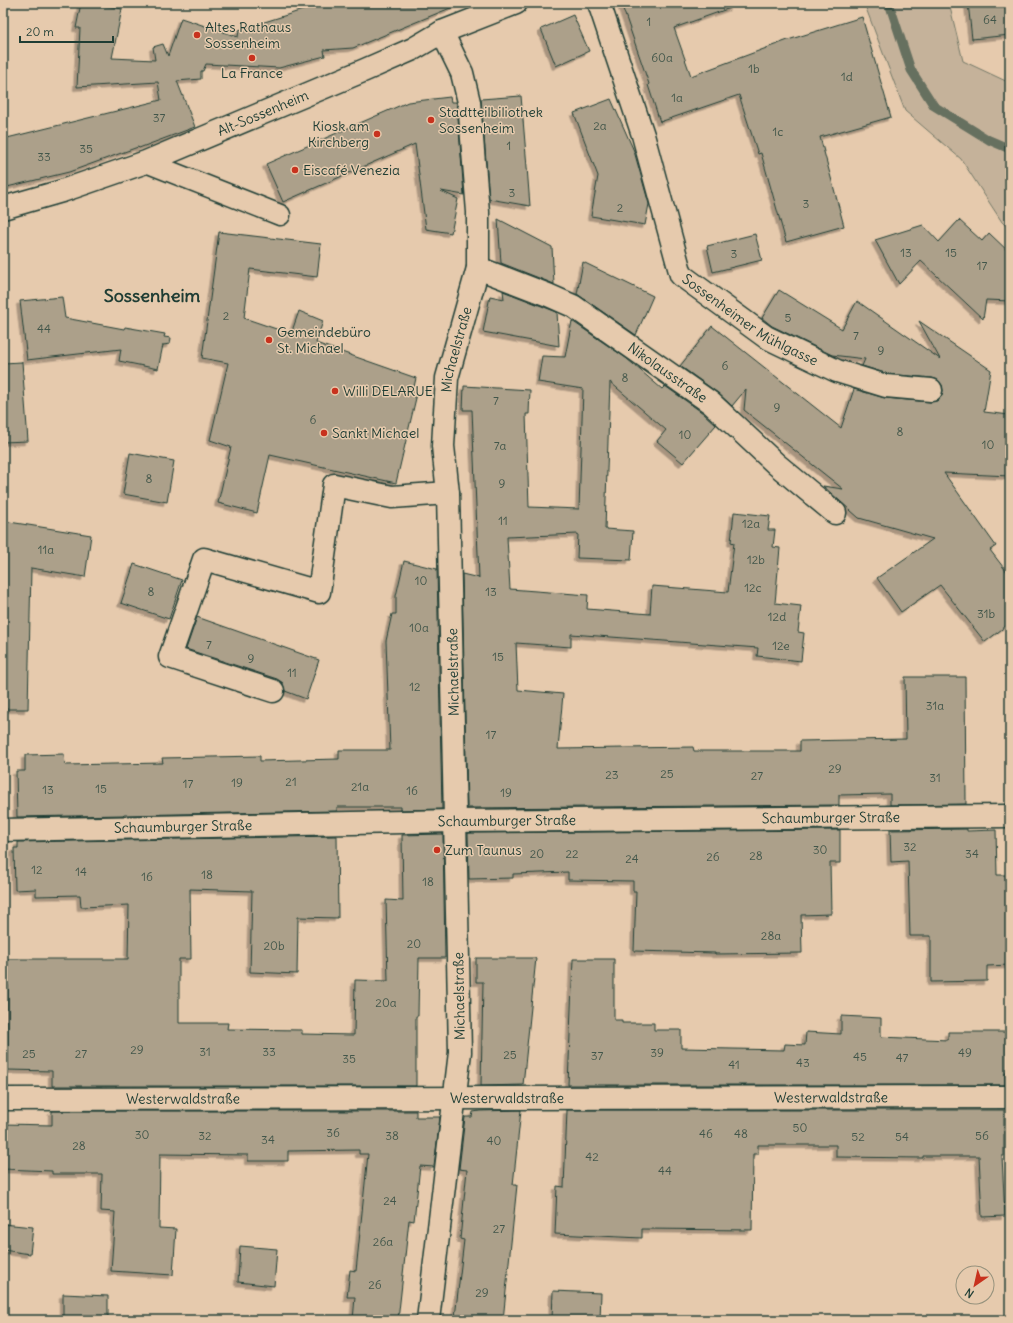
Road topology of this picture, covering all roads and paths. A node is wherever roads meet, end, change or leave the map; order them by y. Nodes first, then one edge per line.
1 (516, 3) edge
2 (599, 3) edge
3 (442, 32) junction
4 (146, 162) junction
5 (3, 208) edge
6 (280, 215) dead end
7 (478, 268) junction
8 (931, 390) dead end
9 (448, 493) junction
10 (835, 513) dead end
11 (273, 690) dead end
12 (1010, 816) edge
13 (456, 821) junction
14 (3, 830) edge
15 (1010, 1097) edge
16 (3, 1099) edge
17 (455, 1099) junction
18 (428, 1320) edge

1 - 3 street, Alt-Sossenheim
2 - 8 street, Sossenheimer Mühlgasse
3 - 4 street, Alt-Sossenheim
3 - 7 street, Michaelstraße
4 - 5 street, Alt-Sossenheim
4 - 6 street
7 - 9 street, Michaelstraße
7 - 10 street, Nikolausstraße
9 - 11 street
9 - 13 street, Michaelstraße
12 - 13 street, Schaumburger Straße
13 - 14 street, Schaumburger Straße
13 - 17 street, Michaelstraße
15 - 17 street, Westerwaldstraße
16 - 17 street, Westerwaldstraße
17 - 18 street, Michaelstraße

